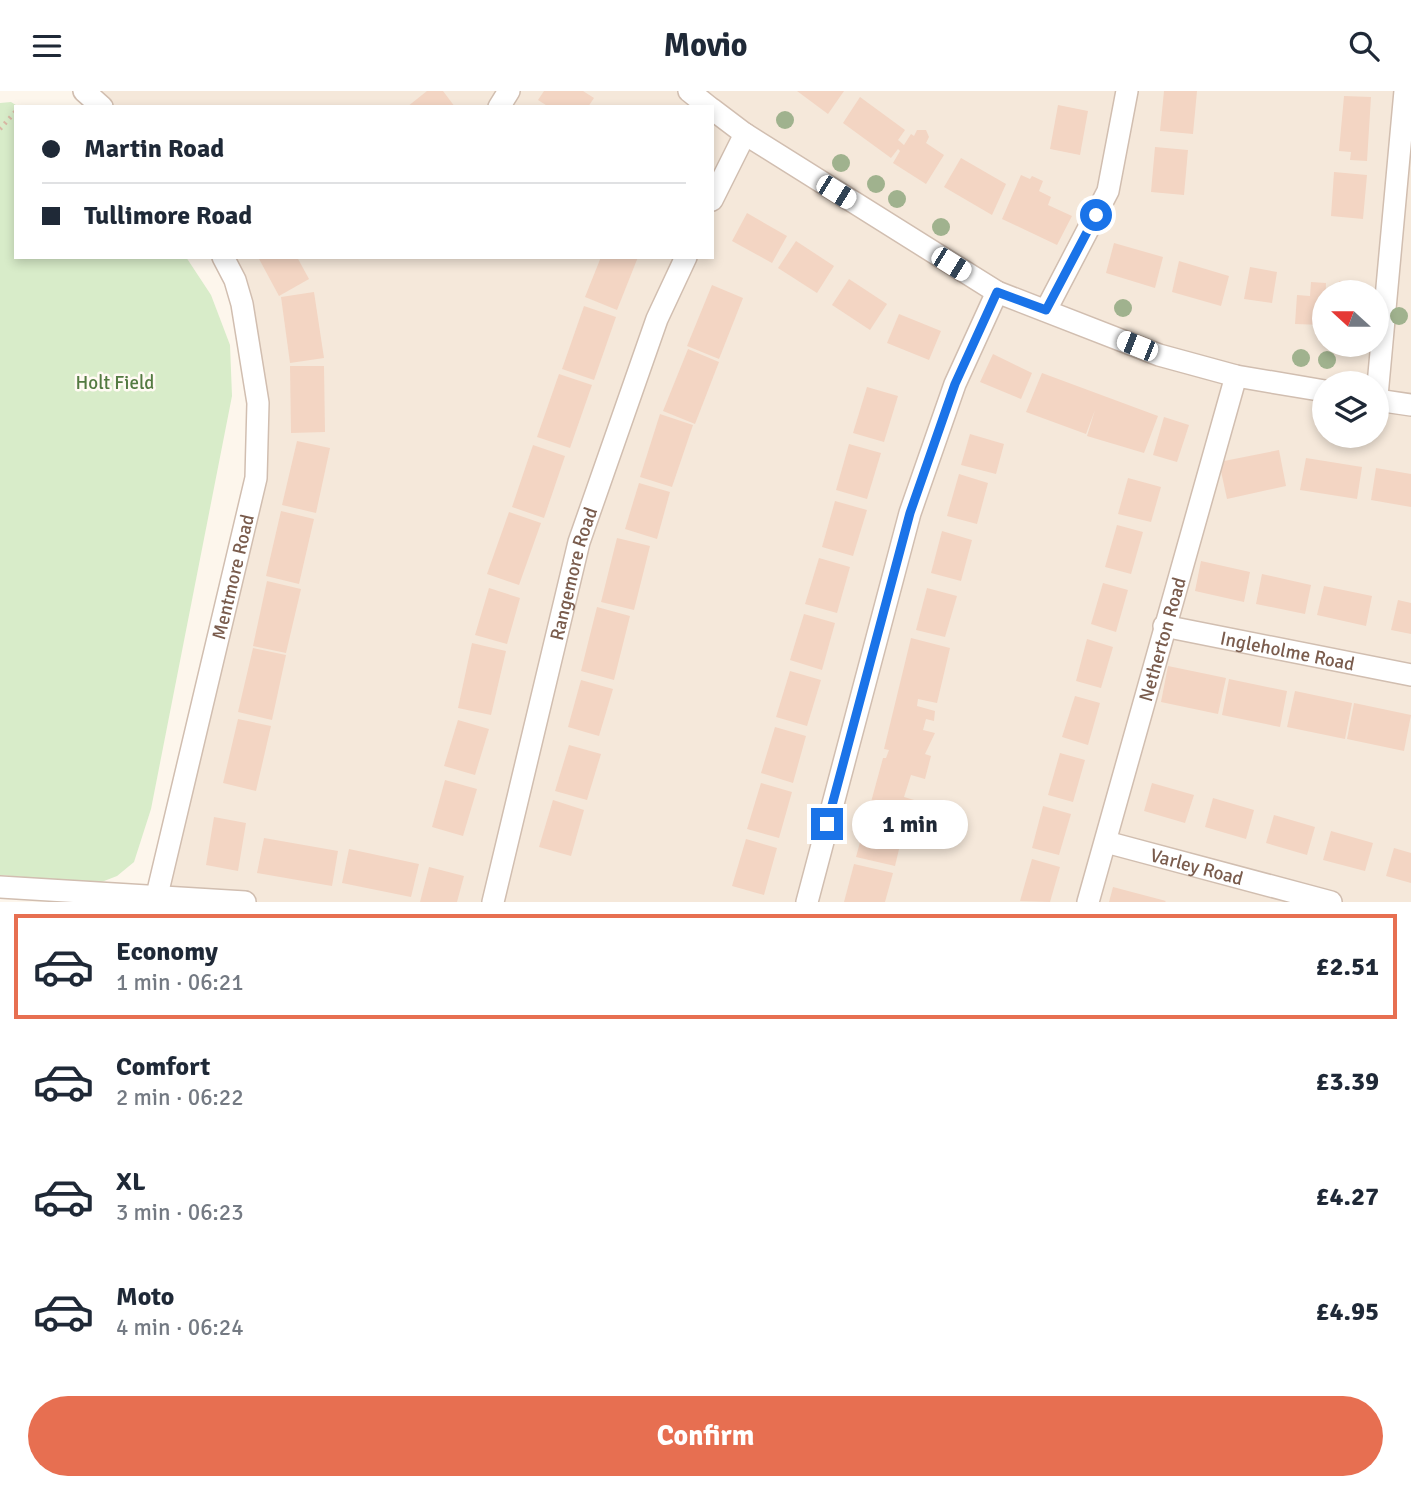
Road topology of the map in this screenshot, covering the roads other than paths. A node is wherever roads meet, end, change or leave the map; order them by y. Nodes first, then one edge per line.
1 (84, 91) edge
2 (689, 91) edge
3 (1128, 91) edge
4 (1405, 91) edge
5 (100, 105) edge
6 (707, 105) edge
7 (714, 110) edge
8 (745, 134) junction
9 (714, 196) edge
10 (224, 259) edge
11 (685, 259) edge
12 (997, 292) junction
13 (1046, 310) junction
14 (1379, 371) edge
15 (1236, 376) junction
16 (1312, 389) edge
17 (1389, 400) edge
18 (1411, 405) edge
19 (1164, 626) junction
20 (1411, 675) edge
21 (1105, 842) junction
22 (0, 887) edge
23 (157, 895) junction
24 (64, 896) edge
25 (245, 902) edge
26 (493, 902) edge
27 (807, 902) edge
28 (1088, 902) edge
29 (1331, 902) edge

1 - 5 street
2 - 6 street
3 - 13 street
4 - 14 street
7 - 8 street
8 - 9 street
8 - 12 street
10 - 23 street, Mentmore Road
11 - 26 street, Rangemore Road
12 - 13 street
12 - 27 street
13 - 15 street
15 - 16 street
15 - 19 street, Netherton Road
17 - 18 street
19 - 20 street, Ingleholme Road
19 - 21 street, Netherton Road
21 - 28 street, Netherton Road
21 - 29 street, Varley Road
22 - 24 street
23 - 24 street
23 - 25 street

